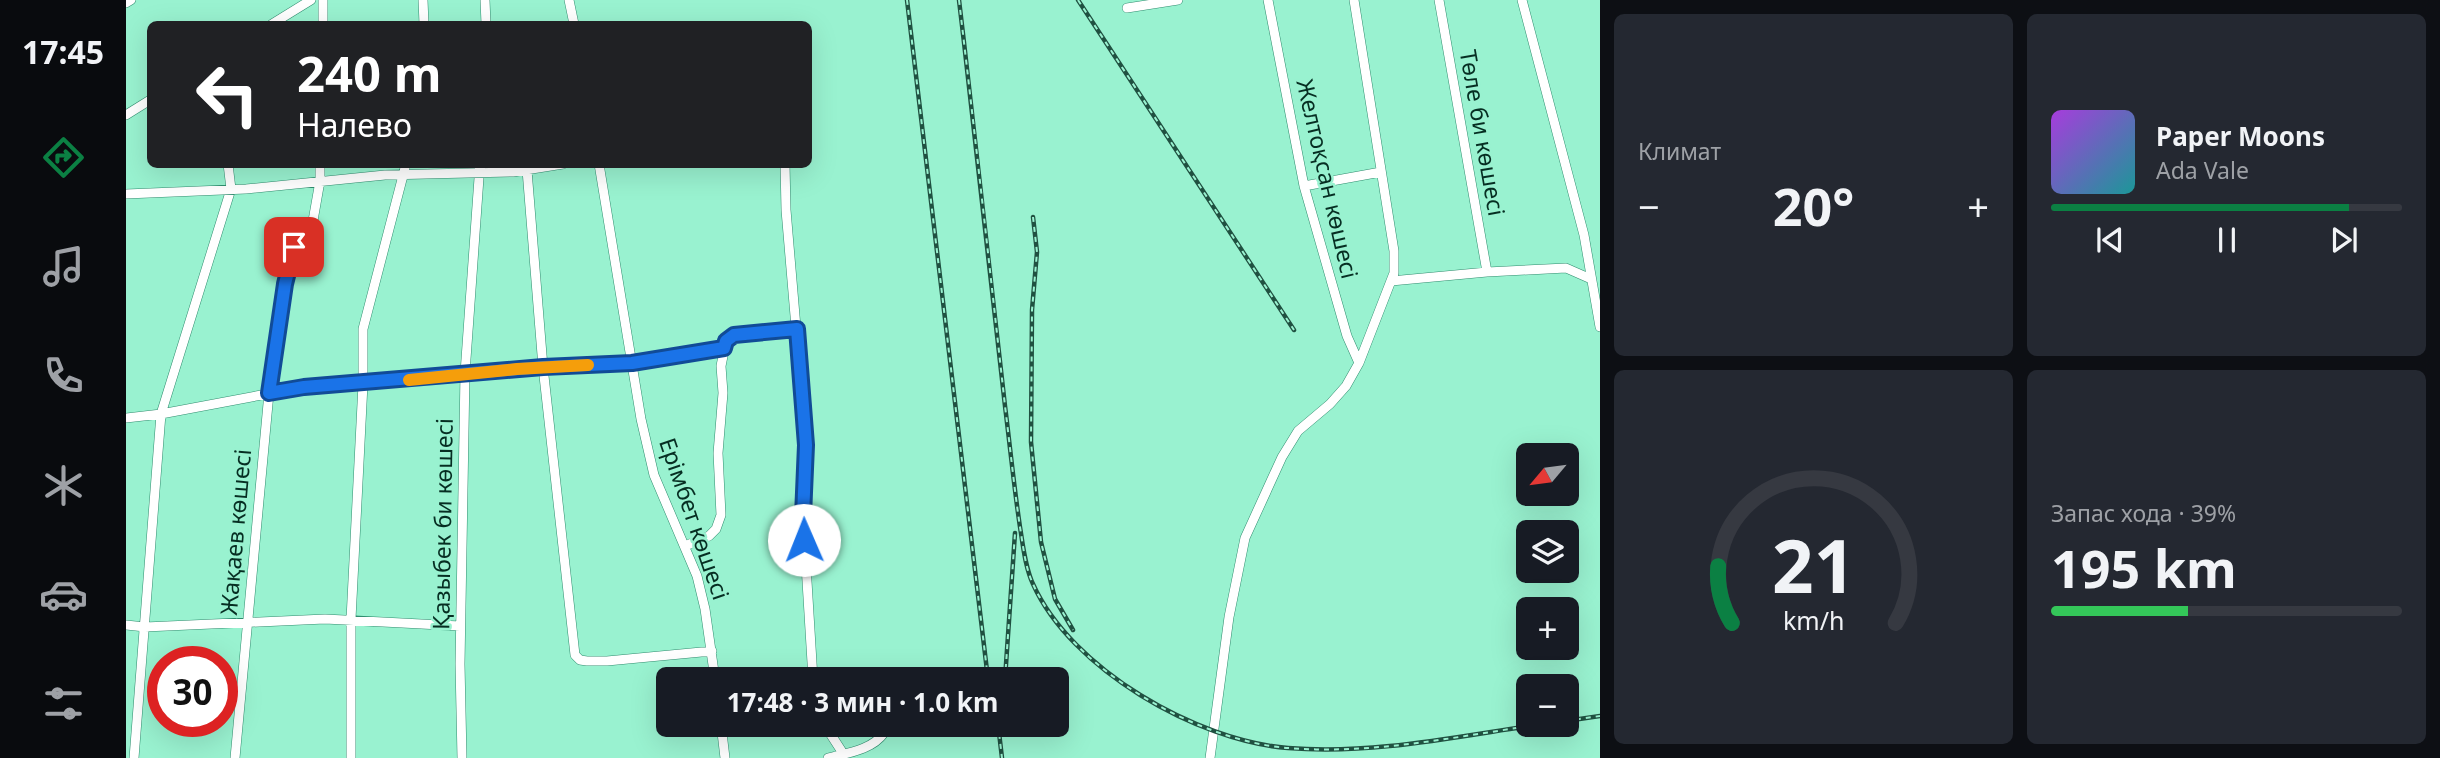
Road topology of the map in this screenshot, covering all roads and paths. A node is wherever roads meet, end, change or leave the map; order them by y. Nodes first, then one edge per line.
1 (131, 0) edge
2 (311, 0) edge
3 (323, 0) edge
4 (423, 0) edge
5 (485, 0) edge
6 (569, 0) edge
7 (1178, 0) edge
8 (1268, 0) edge
9 (1354, 0) edge
10 (1439, 0) edge
11 (1522, 0) edge
12 (1150, 2) edge
13 (126, 3) edge
14 (1128, 8) dead end
15 (277, 21) edge
16 (323, 21) edge
17 (424, 21) edge
18 (486, 21) edge
19 (573, 21) edge
20 (147, 102) edge
21 (126, 115) edge
22 (228, 168) edge
23 (320, 168) edge
24 (539, 168) edge
25 (600, 168) edge
26 (785, 168) edge
27 (480, 169) edge
28 (405, 170) edge
29 (527, 170) junction
30 (1381, 172) junction
31 (320, 181) junction
32 (1304, 186) junction
33 (231, 190) junction
34 (126, 194) edge
35 (1486, 272) junction
36 (1591, 279) junction
37 (1391, 281) junction
38 (1600, 327) edge
39 (797, 329) junction
40 (724, 348) junction
41 (632, 363) junction
42 (1359, 363) junction
43 (543, 367) junction
44 (465, 373) junction
45 (363, 384) junction
46 (269, 393) junction
47 (161, 414) junction
48 (126, 418) edge
49 (685, 546) junction
50 (351, 620) junction
51 (247, 622) junction
52 (126, 625) edge
53 (460, 626) junction
54 (145, 627) junction
55 (712, 650) junction
56 (714, 667) edge
57 (812, 667) edge
58 (723, 737) edge
59 (833, 737) edge
60 (881, 737) edge
61 (845, 756) edge
62 (134, 758) edge
63 (235, 758) edge
64 (351, 758) edge
65 (462, 758) edge
66 (725, 758) edge
67 (828, 758) edge
68 (1210, 758) edge

1 - 13 street
2 - 15 street
3 - 16 street
4 - 17 street
5 - 18 street
6 - 19 street
7 - 12 street
8 - 32 street, Желтоқсан көшесі
9 - 30 street
10 - 35 street, Төле би көшесі
11 - 36 street
12 - 14 street
20 - 21 street
22 - 33 street
23 - 31 street, Жақаев көшесі
24 - 29 street
25 - 41 street, Ерімбет көшесі
26 - 39 street
27 - 28 street
27 - 29 street
27 - 44 street, Қазыбек би көшесі
28 - 31 street
28 - 45 street
29 - 43 street
30 - 32 street
30 - 37 street
31 - 33 street
31 - 46 street, Жақаев көшесі
32 - 42 street, Желтоқсан көшесі
33 - 34 street
33 - 47 street
35 - 36 street
35 - 37 street
36 - 38 street
37 - 42 street
39 - 40 street
39 - 57 street
40 - 41 street
40 - 49 street
41 - 43 street
41 - 49 street, Ерімбет көшесі
42 - 68 street
43 - 44 street
43 - 55 street
44 - 45 street
44 - 53 street, Қазыбек би көшесі
45 - 46 street
45 - 50 street
46 - 47 street
46 - 51 street, Жақаев көшесі
47 - 48 street
47 - 54 street
49 - 55 street, Ерімбет көшесі
50 - 51 street
50 - 53 street
50 - 64 street
51 - 54 street
51 - 63 street, Жақаев көшесі
52 - 54 street
53 - 65 street, Қазыбек би көшесі
54 - 62 street
55 - 56 street, Ерімбет көшесі
58 - 66 street
59 - 61 street
60 - 61 street
61 - 67 street

